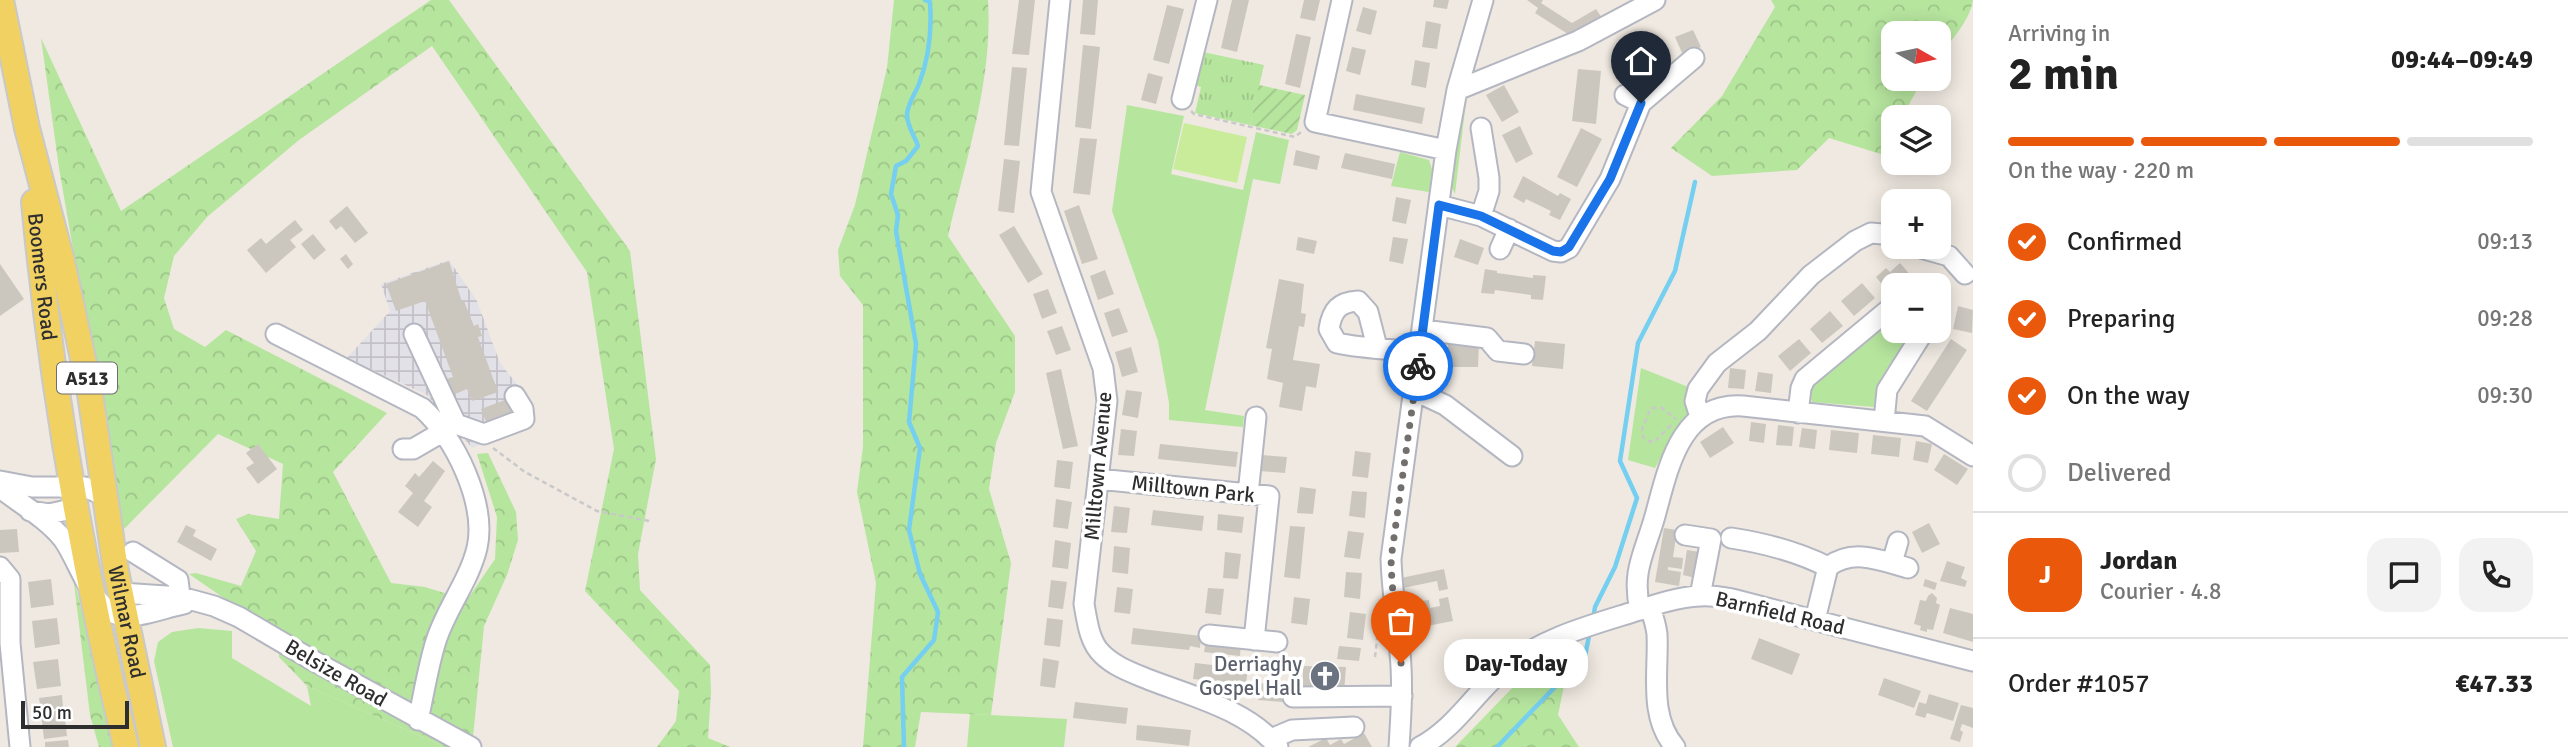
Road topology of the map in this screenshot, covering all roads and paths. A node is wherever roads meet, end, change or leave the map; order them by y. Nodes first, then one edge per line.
1 (1, 0) edge
2 (1060, 0) edge
3 (1207, 0) edge
4 (1342, 0) edge
5 (1483, 0) edge
6 (1655, 0) edge
7 (1694, 58) dead end
8 (1457, 90) junction
9 (1182, 99) joint
10 (1315, 122) junction
11 (27, 128) junction
12 (1481, 128) dead end
13 (1446, 150) junction
14 (1439, 205) junction
15 (1481, 216) junction
16 (1509, 229) junction
17 (1881, 234) edge
18 (1500, 249) dead end
19 (1951, 258) edge
20 (1965, 274) dead end
21 (1881, 313) edge
22 (1423, 330) junction
23 (276, 334) dead end
24 (414, 334) dead end
25 (1916, 343) edge
26 (1377, 347) dead end
27 (1420, 352) junction
28 (1524, 354) dead end
29 (1415, 391) junction
30 (515, 396) dead end
31 (1798, 413) junction
32 (1261, 420) dead end
33 (1690, 421) junction
34 (1884, 421) junction
35 (450, 427) junction
36 (484, 434) junction
37 (403, 449) dead end
38 (1512, 456) dead end
39 (1973, 456) edge
40 (1098, 479) junction
41 (0, 481) edge
42 (0, 488) edge
43 (85, 494) junction
44 (1248, 494) junction
45 (30, 511) junction
46 (649, 521) dead end
47 (1685, 534) dead end
48 (1731, 538) dead end
49 (1898, 542) dead end
50 (133, 552) dead end
51 (0, 567) edge
52 (1828, 567) junction
53 (90, 589) junction
54 (1700, 596) junction
55 (187, 601) junction
56 (119, 607) junction
57 (1645, 608) junction
58 (1379, 616) dead end
59 (1815, 620) junction
60 (1209, 635) dead end
61 (1254, 640) junction
62 (1277, 642) dead end
63 (1375, 657) dead end
64 (1973, 661) edge
65 (1402, 696) junction
66 (1293, 697) dead end
67 (418, 720) junction
68 (1354, 727) dead end
69 (1275, 743) edge
70 (20, 747) edge
71 (126, 747) edge
72 (137, 747) edge
73 (153, 747) edge
74 (471, 747) edge
75 (1399, 747) edge
76 (1420, 747) edge
77 (1675, 747) edge

1 - 11 main road, Boomers Road / A513
2 - 40 street, Milltown Avenue
3 - 9 street
4 - 10 street
5 - 8 street
6 - 8 street
7 - 16 street
8 - 13 street
9 - 10 path
10 - 13 street
11 - 43 main road, Boomers Road / A513
11 - 43 main road, Boomers Road / A513
12 - 15 street
13 - 14 street
14 - 15 street
14 - 22 street
15 - 16 street
16 - 18 street
17 - 33 street
19 - 20 street
21 - 31 street
22 - 27 street
22 - 28 street
23 - 35 street
24 - 35 street
25 - 34 street
26 - 27 street
27 - 29 street
29 - 38 street
29 - 65 street
30 - 36 street
31 - 33 street
31 - 34 street
32 - 44 street
33 - 33 path
33 - 57 street
34 - 39 street
35 - 36 street
35 - 37 street
35 - 67 street
36 - 46 path
40 - 44 street, Milltown Park
40 - 69 street, Milltown Avenue
41 - 43 street
42 - 45 street
43 - 45 street
43 - 53 main road, Wilmar Road / A513
43 - 56 main road, Wilmar Road / A513
44 - 61 street, Milltown Park
45 - 53 street
47 - 54 street
48 - 52 street
49 - 52 street
50 - 55 street
51 - 70 street
52 - 59 street
53 - 56 street
53 - 71 main road, Wilmar Road / A513
54 - 57 street, Barnfield Road
54 - 59 street, Barnfield Road
55 - 56 street, Belsize Road
55 - 67 street, Belsize Road
56 - 72 main road, A513
56 - 73 main road, Wilmar Road / A513
57 - 76 street, Barnfield Road
57 - 77 street
58 - 63 path
59 - 64 street, Barnfield Road
60 - 61 street
61 - 62 street
65 - 66 street
65 - 75 street
67 - 74 street, Belsize Road
68 - 69 street

